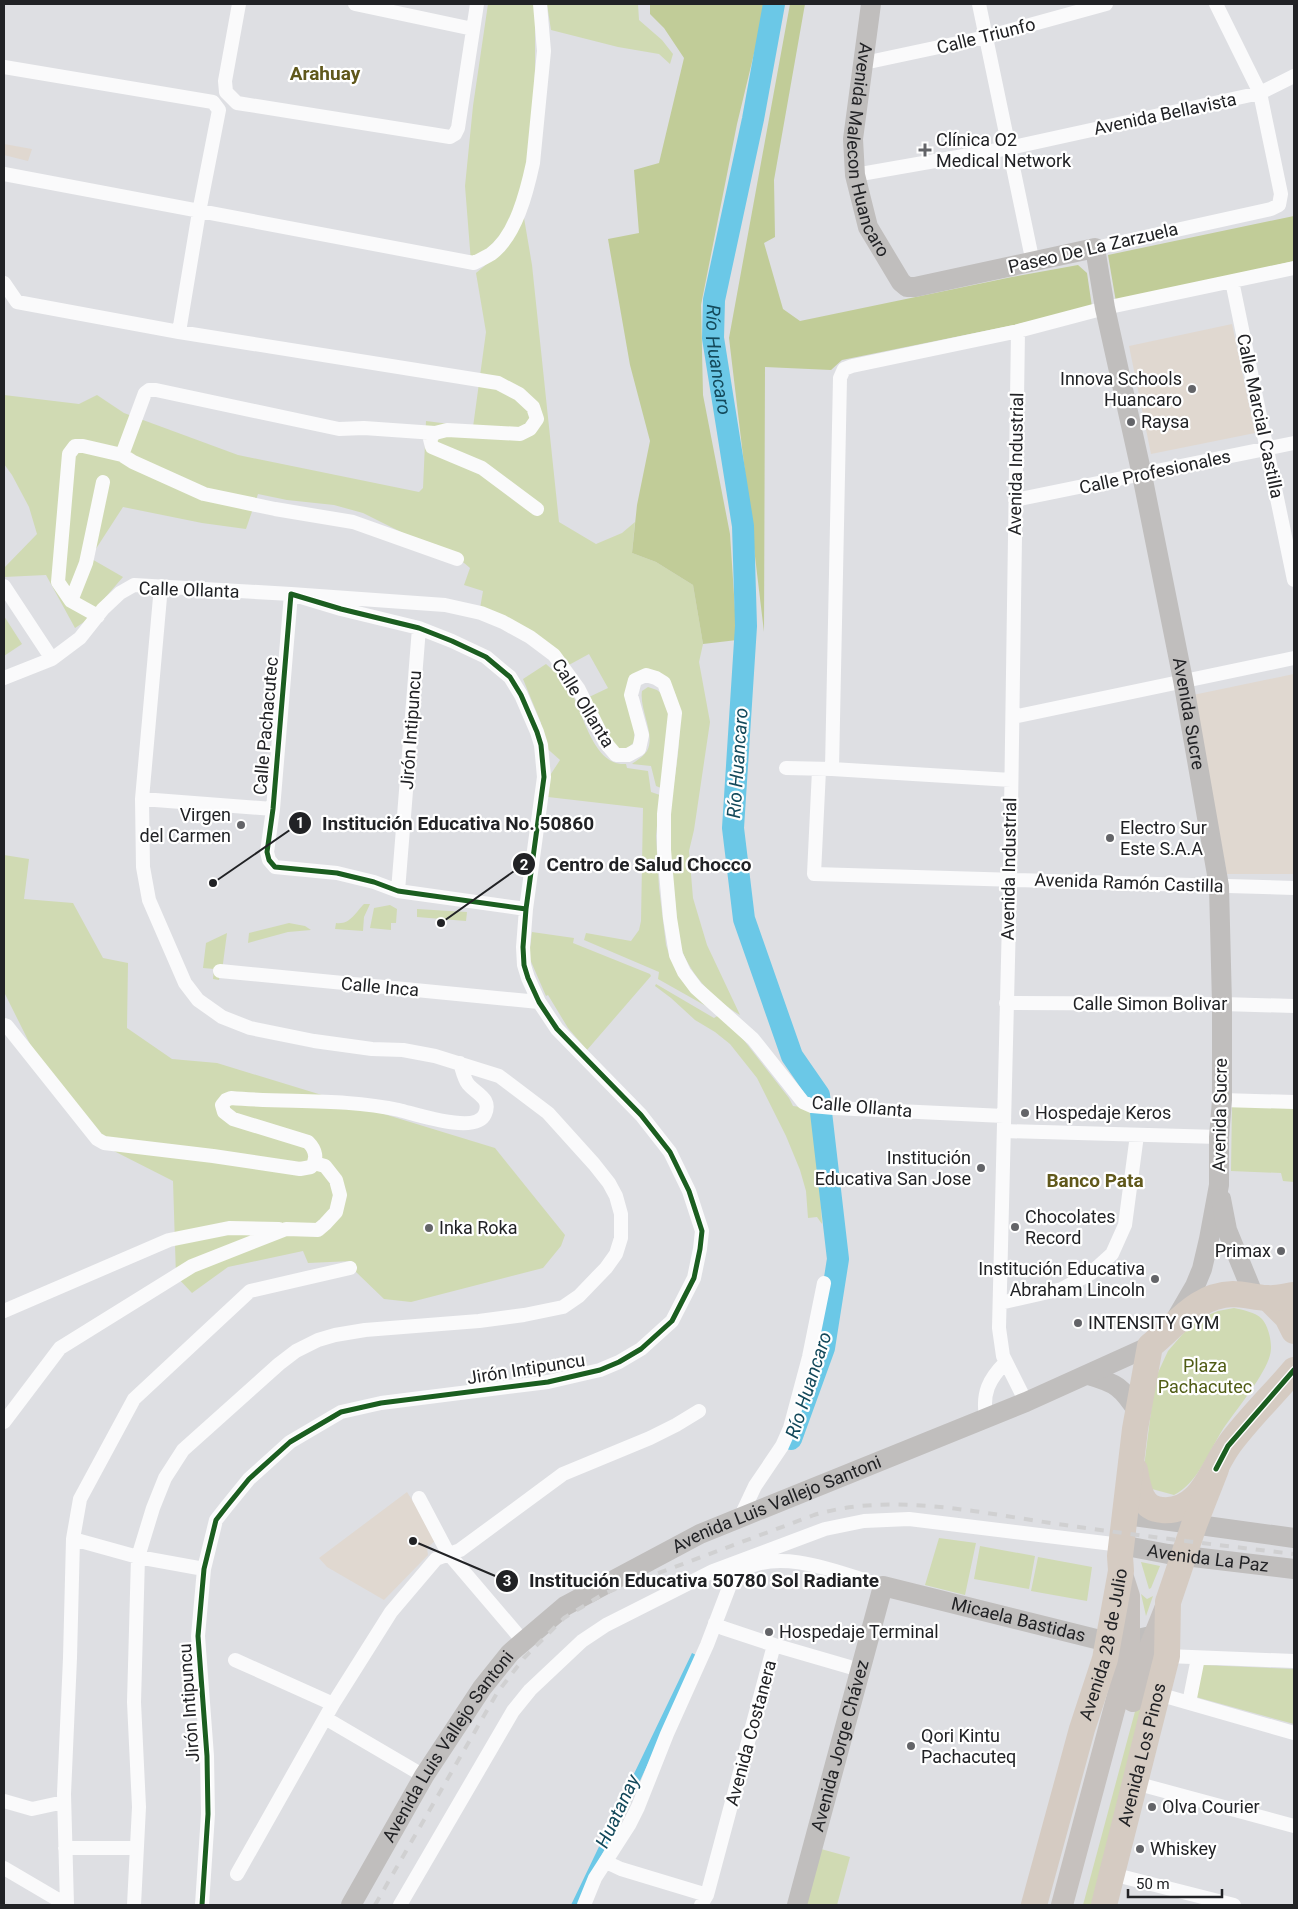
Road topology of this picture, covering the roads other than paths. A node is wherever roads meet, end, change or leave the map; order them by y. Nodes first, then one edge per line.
1 (239, 4) edge
2 (355, 4) edge
3 (477, 4) edge
4 (540, 4) edge
5 (871, 4) edge
6 (979, 4) edge
7 (1106, 4) edge
8 (1216, 4) edge
9 (473, 29) junction
10 (986, 37) junction
11 (864, 63) junction
12 (4, 67) edge
13 (1294, 76) edge
14 (1260, 93) junction
15 (1009, 148) junction
16 (4, 174) edge
17 (855, 175) junction
18 (199, 212) junction
19 (1095, 248) junction
20 (1033, 262) junction
21 (1294, 268) edge
22 (1232, 281) junction
23 (4, 283) edge
24 (907, 287) joint
25 (1105, 308) junction
26 (1018, 331) junction
27 (178, 332) junction
28 (435, 432) junction
29 (1294, 443) edge
30 (1267, 449) junction
31 (122, 455) junction
32 (1142, 475) junction
33 (104, 482) dead end
34 (1015, 500) junction
35 (537, 509) dead end
36 (457, 559) dead end
37 (1294, 580) edge
38 (4, 586) edge
39 (161, 586) junction
40 (291, 594) junction
41 (72, 601) junction
42 (98, 616) junction
43 (419, 628) junction
44 (1294, 658) edge
45 (52, 659) junction
46 (4, 678) edge
47 (1183, 680) junction
48 (1013, 717) junction
49 (786, 768) dead end
50 (825, 769) junction
51 (1011, 780) junction
52 (142, 799) junction
53 (273, 809) junction
54 (1010, 879) junction
55 (1220, 886) junction
56 (1294, 888) edge
57 (398, 891) junction
58 (526, 909) junction
59 (220, 971) dead end
60 (539, 1002) junction
61 (1006, 1003) junction
62 (1222, 1004) junction
63 (1294, 1006) edge
64 (4, 1025) edge
65 (460, 1063) junction
66 (1222, 1100) junction
67 (1294, 1102) edge
68 (1004, 1116) junction
69 (1004, 1131) junction
70 (1137, 1135) junction
71 (1219, 1137) junction
72 (314, 1163) junction
73 (1219, 1185) junction
74 (286, 1229) junction
75 (350, 1268) dead end
76 (824, 1283) dead end
77 (1294, 1295) edge
78 (1261, 1298) junction
79 (1000, 1303) junction
80 (4, 1312) edge
81 (1294, 1331) edge
82 (1158, 1340) junction
83 (1005, 1363) junction
84 (1294, 1370) edge
85 (1088, 1375) junction
86 (1026, 1402) junction
87 (699, 1411) dead end
88 (986, 1417) junction
89 (1136, 1421) junction
90 (4, 1422) edge
91 (1216, 1469) junction
92 (419, 1498) dead end
93 (1126, 1515) junction
94 (739, 1520) junction
95 (1194, 1525) junction
96 (1294, 1538) edge
97 (73, 1539) junction
98 (1121, 1545) junction
99 (448, 1554) junction
100 (755, 1555) junction
101 (1184, 1555) junction
102 (138, 1557) junction
103 (204, 1569) junction
104 (1294, 1569) edge
105 (733, 1577) junction
106 (883, 1586) junction
107 (715, 1623) junction
108 (523, 1641) junction
109 (1119, 1641) junction
110 (774, 1645) junction
111 (1161, 1646) junction
112 (1198, 1658) junction
113 (235, 1660) dead end
114 (1294, 1661) edge
115 (860, 1670) junction
116 (1158, 1694) junction
117 (1189, 1703) junction
118 (333, 1704) junction
119 (325, 1718) junction
120 (1294, 1733) edge
121 (424, 1776) junction
122 (1135, 1783) junction
123 (4, 1801) edge
124 (64, 1802) junction
125 (1294, 1826) edge
126 (65, 1848) junction
127 (136, 1848) junction
128 (606, 1862) junction
129 (4, 1868) edge
130 (237, 1874) dead end
131 (1112, 1874) junction
132 (704, 1900) edge
133 (67, 1905) edge
134 (134, 1905) edge
135 (202, 1905) edge
136 (351, 1905) edge
137 (400, 1905) edge
138 (584, 1905) edge
139 (797, 1905) edge
140 (1034, 1905) edge
141 (1062, 1905) edge
142 (1078, 1905) edge
143 (1104, 1905) edge
144 (1234, 1905) edge

1 - 9 street
2 - 9 street
3 - 9 street
4 - 18 street
5 - 11 street, Avenida Malecon Huancaro
6 - 10 street
7 - 10 street, Calle Triunfo
8 - 14 street
10 - 11 street, Calle Triunfo
10 - 15 street
11 - 17 street, Avenida Malecon Huancaro
12 - 18 street
13 - 14 street, Avenida Bellavista
14 - 15 street, Avenida Bellavista
14 - 19 street, Paseo De La Zarzuela
15 - 17 street, Avenida Bellavista
15 - 20 street
16 - 18 street
17 - 24 street, Avenida Malecon Huancaro
18 - 27 street
19 - 20 street, Paseo De La Zarzuela
19 - 25 street, Avenida Sucre
20 - 24 street, Paseo De La Zarzuela
21 - 22 street
22 - 25 street
22 - 30 street, Calle Marcial Castilla
23 - 27 street
25 - 26 street
25 - 32 street, Avenida Sucre
26 - 34 street, Avenida Industrial
26 - 50 street
27 - 28 street
28 - 31 street
28 - 35 street
29 - 30 street, Calle Profesionales
30 - 32 street, Calle Profesionales
30 - 37 street, Calle Marcial Castilla
31 - 36 street
31 - 41 street
32 - 34 street, Calle Profesionales
32 - 47 street, Avenida Sucre
33 - 41 street
34 - 48 street, Avenida Industrial
38 - 45 street
39 - 40 street, Calle Ollanta
39 - 42 street, Calle Ollanta
39 - 52 street
40 - 43 street, Jirón Intipuncu
40 - 53 street, Calle Pachacutec
40 - 68 street, Calle Ollanta
41 - 42 street
42 - 45 street, Calle Ollanta
43 - 57 street, Jirón Intipuncu
43 - 58 street, Jirón Intipuncu
44 - 47 street
45 - 46 street, Calle Ollanta
47 - 48 street
47 - 55 street, Avenida Sucre
48 - 51 street, Avenida Industrial
49 - 50 street
50 - 51 street
50 - 54 street, Avenida Ramón Castilla
51 - 54 street, Avenida Industrial
52 - 53 street
52 - 65 street
53 - 57 street, Calle Pachacutec
54 - 55 street, Avenida Ramón Castilla
54 - 61 street, Avenida Industrial
55 - 56 street, Avenida Ramón Castilla
55 - 62 street, Avenida Sucre
57 - 58 street
58 - 60 street, Jirón Intipuncu
59 - 60 street, Calle Inca
60 - 103 street, Jirón Intipuncu
61 - 62 street, Calle Simon Bolivar
61 - 68 street, Avenida Industrial
62 - 63 street, Calle Simon Bolivar
62 - 66 street, Avenida Sucre
64 - 72 street
65 - 72 street
65 - 102 street
66 - 67 street
66 - 71 street, Avenida Sucre
68 - 69 street, Avenida Industrial
69 - 70 street
69 - 79 street, Avenida Industrial
70 - 71 street
70 - 79 street
71 - 73 street, Avenida Sucre
72 - 74 street
73 - 78 street, Avenida Sucre
73 - 82 street, Avenida Sucre
74 - 80 street
74 - 90 street
75 - 97 street
76 - 94 street
77 - 78 highway
78 - 81 highway
78 - 82 highway
79 - 83 street, Avenida Industrial
82 - 85 street, Avenida Luis Vallejo Santoni
82 - 89 highway
83 - 86 street, Avenida Industrial
83 - 88 street
84 - 91 highway
85 - 86 street, Avenida Luis Vallejo Santoni
85 - 89 street
86 - 88 street, Avenida Luis Vallejo Santoni
87 - 99 street
88 - 94 street, Avenida Luis Vallejo Santoni
89 - 91 highway
89 - 93 highway, Avenida 28 de Julio
91 - 95 highway, Avenida Los Pinos
92 - 99 street
93 - 95 street, Avenida La Paz
93 - 98 highway, Avenida 28 de Julio
94 - 108 street, Avenida Luis Vallejo Santoni
95 - 96 street, Avenida La Paz
95 - 101 highway, Avenida Los Pinos
97 - 102 street
97 - 124 street
98 - 100 street
98 - 101 street, Avenida La Paz
98 - 109 highway, Avenida 28 de Julio
99 - 108 street
99 - 118 street
100 - 105 street
100 - 137 street
101 - 104 street, Avenida La Paz
101 - 111 highway, Avenida Los Pinos
102 - 103 street
102 - 127 street
103 - 135 street, Jirón Intipuncu
105 - 106 street
105 - 107 street
106 - 109 street, Micaela Bastidas
106 - 115 street, Avenida Jorge Chávez
107 - 110 street
107 - 128 street
108 - 121 street, Avenida Luis Vallejo Santoni
109 - 111 street, Micaela Bastidas
109 - 140 highway, Avenida 28 de Julio
109 - 141 main road, Avenida 28 de Julio
110 - 115 street, Avenida Costanera
110 - 132 street, Avenida Costanera
111 - 112 street
111 - 116 highway, Avenida Los Pinos
111 - 142 main road
112 - 114 street
112 - 117 street
113 - 118 street
115 - 139 street, Avenida Jorge Chávez
116 - 117 street
116 - 122 highway, Avenida Los Pinos
117 - 120 street
118 - 119 street
119 - 121 street
119 - 130 street
121 - 136 street, Avenida Luis Vallejo Santoni
122 - 125 street
122 - 131 highway, Avenida Los Pinos
123 - 124 street
124 - 126 street
126 - 127 street
126 - 133 street
127 - 134 street
128 - 132 street
128 - 138 street
129 - 133 street
131 - 143 highway, Avenida Los Pinos
131 - 144 street

